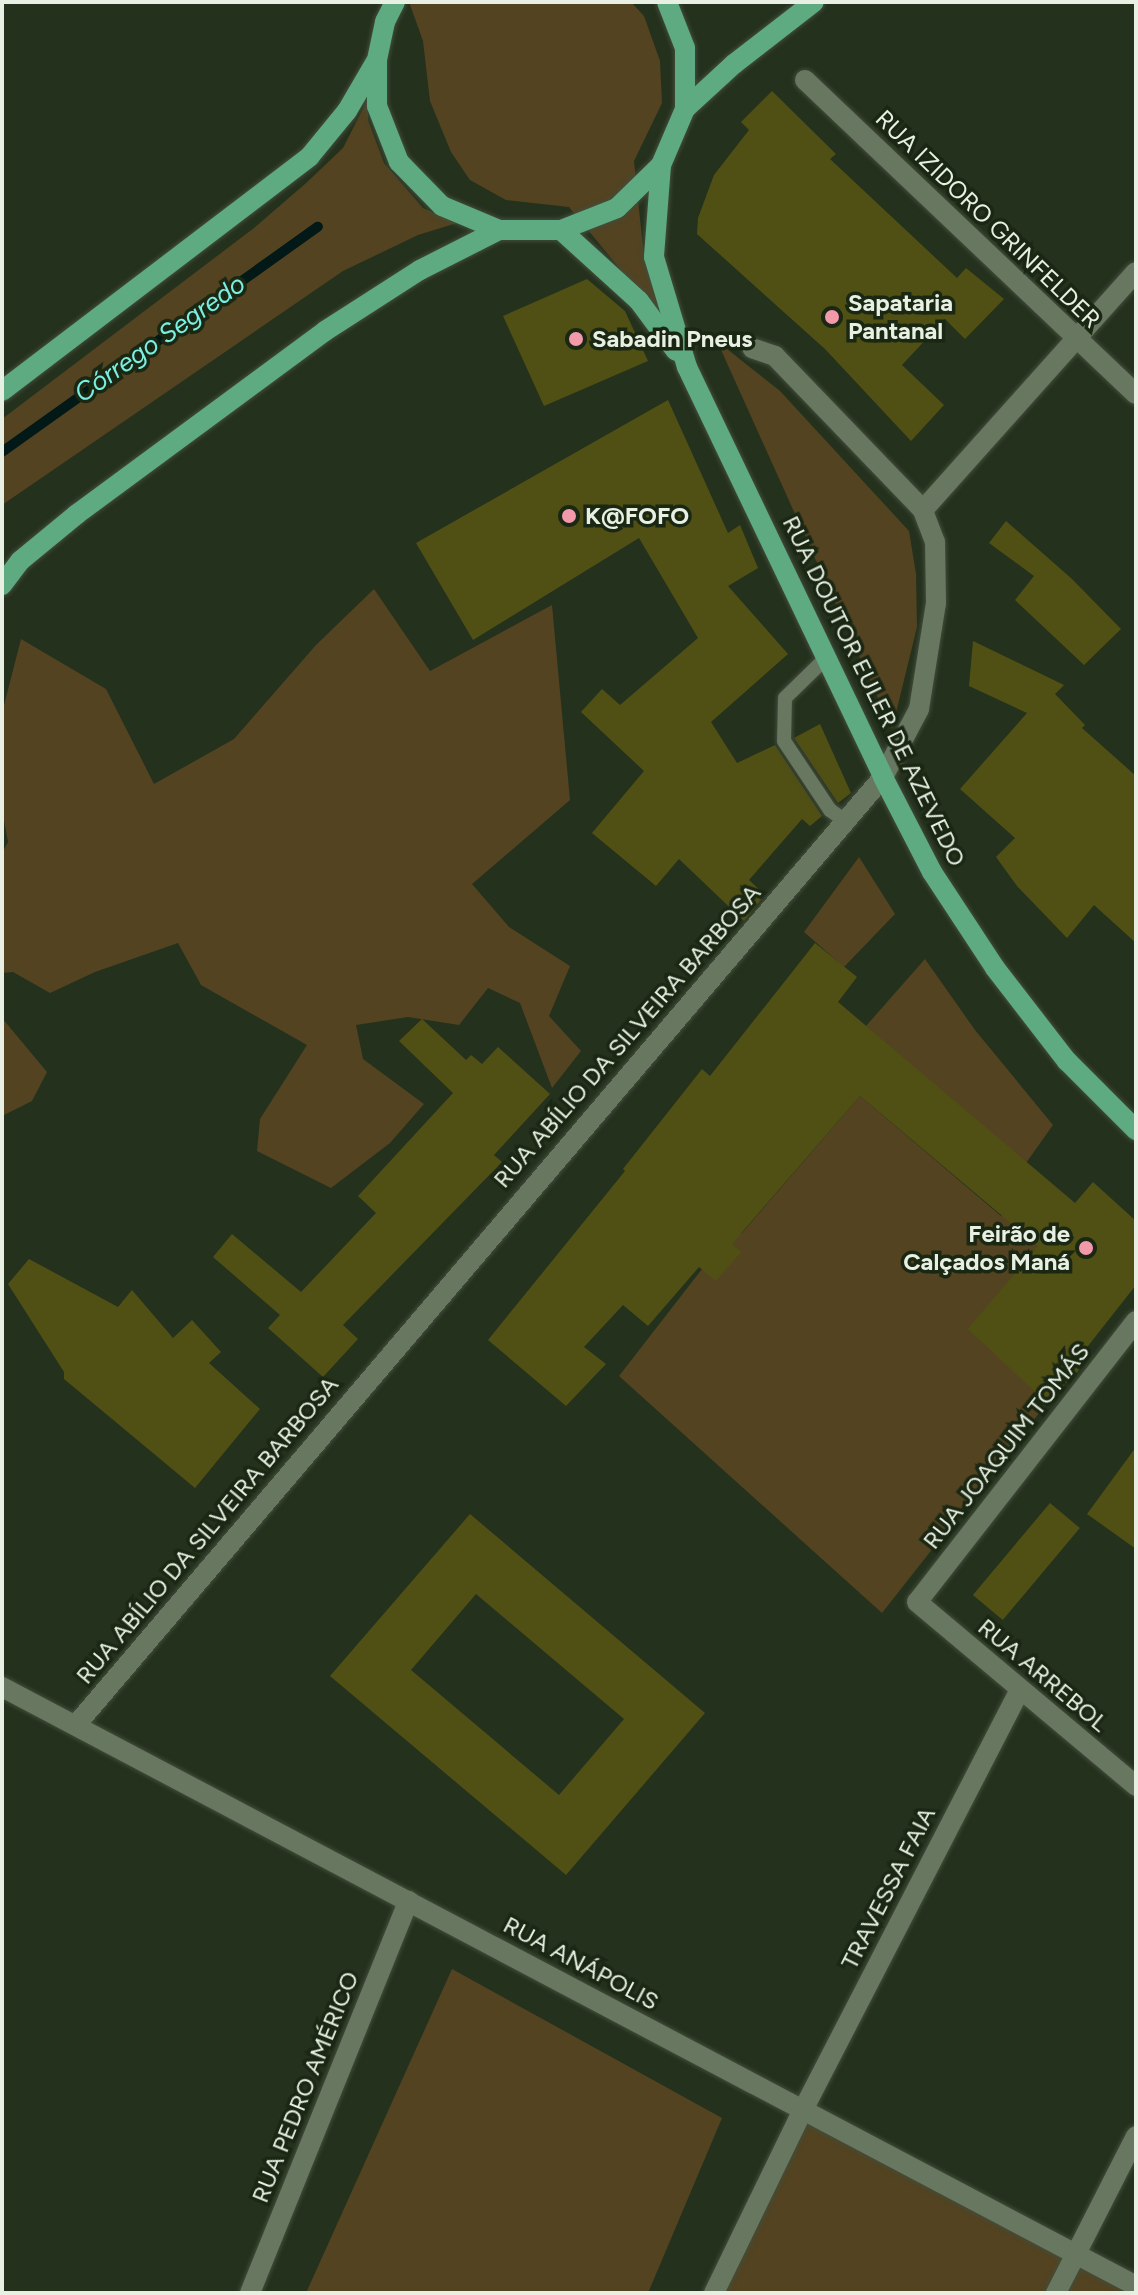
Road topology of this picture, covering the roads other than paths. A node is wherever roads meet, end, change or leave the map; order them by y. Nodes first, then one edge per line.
1 (395, 2) edge
2 (667, 2) edge
3 (814, 2) edge
4 (377, 60) junction
5 (805, 80) dead end
6 (685, 109) junction
7 (661, 165) junction
8 (499, 230) junction
9 (561, 230) junction
10 (1136, 272) edge
11 (1074, 338) junction
12 (752, 348) dead end
13 (687, 367) junction
14 (2, 391) edge
15 (1136, 394) edge
16 (923, 510) junction
17 (2, 585) edge
18 (826, 658) junction
19 (883, 777) junction
20 (845, 821) junction
21 (1133, 1123) edge
22 (1136, 1321) edge
23 (917, 1602) joint
24 (2, 1687) edge
25 (1020, 1690) junction
26 (76, 1725) junction
27 (1136, 1786) edge
28 (408, 1901) junction
29 (803, 2110) junction
30 (1136, 2136) edge
31 (1074, 2253) junction
32 (1136, 2286) edge
33 (250, 2293) edge
34 (714, 2293) edge
35 (1056, 2293) edge

1 - 4 main road
2 - 6 main road
3 - 6 main road
4 - 8 main road
4 - 14 main road
5 - 11 street, RUA IZIDORO GRINFELDER
6 - 7 main road
7 - 9 main road
7 - 13 main road
8 - 9 main road
8 - 17 main road
9 - 13 main road
10 - 11 street
11 - 15 street, RUA IZIDORO GRINFELDER
11 - 16 street
12 - 16 street, RUA ABÍLIO DA SILVEIRA BARBOSA
13 - 18 main road, RUA DOUTOR EULER DE AZEVEDO
16 - 19 street, RUA ABÍLIO DA SILVEIRA BARBOSA
18 - 19 main road, RUA DOUTOR EULER DE AZEVEDO
18 - 20 lane
19 - 20 street, RUA ABÍLIO DA SILVEIRA BARBOSA
19 - 21 main road, RUA DOUTOR EULER DE AZEVEDO
20 - 26 street, RUA ABÍLIO DA SILVEIRA BARBOSA
22 - 23 street, RUA JOAQUIM TOMÁS
23 - 25 street, RUA ARREBOL
24 - 26 street, RUA ANÁPOLIS
25 - 27 street, RUA ARREBOL
25 - 29 street, TRAVESSA FAIA
26 - 28 street, RUA ANÁPOLIS
28 - 29 street, RUA ANÁPOLIS
28 - 33 street, RUA PEDRO AMÉRICO
29 - 31 street, RUA ANÁPOLIS
29 - 34 street
30 - 31 street
31 - 32 street, RUA ANÁPOLIS
31 - 35 street

